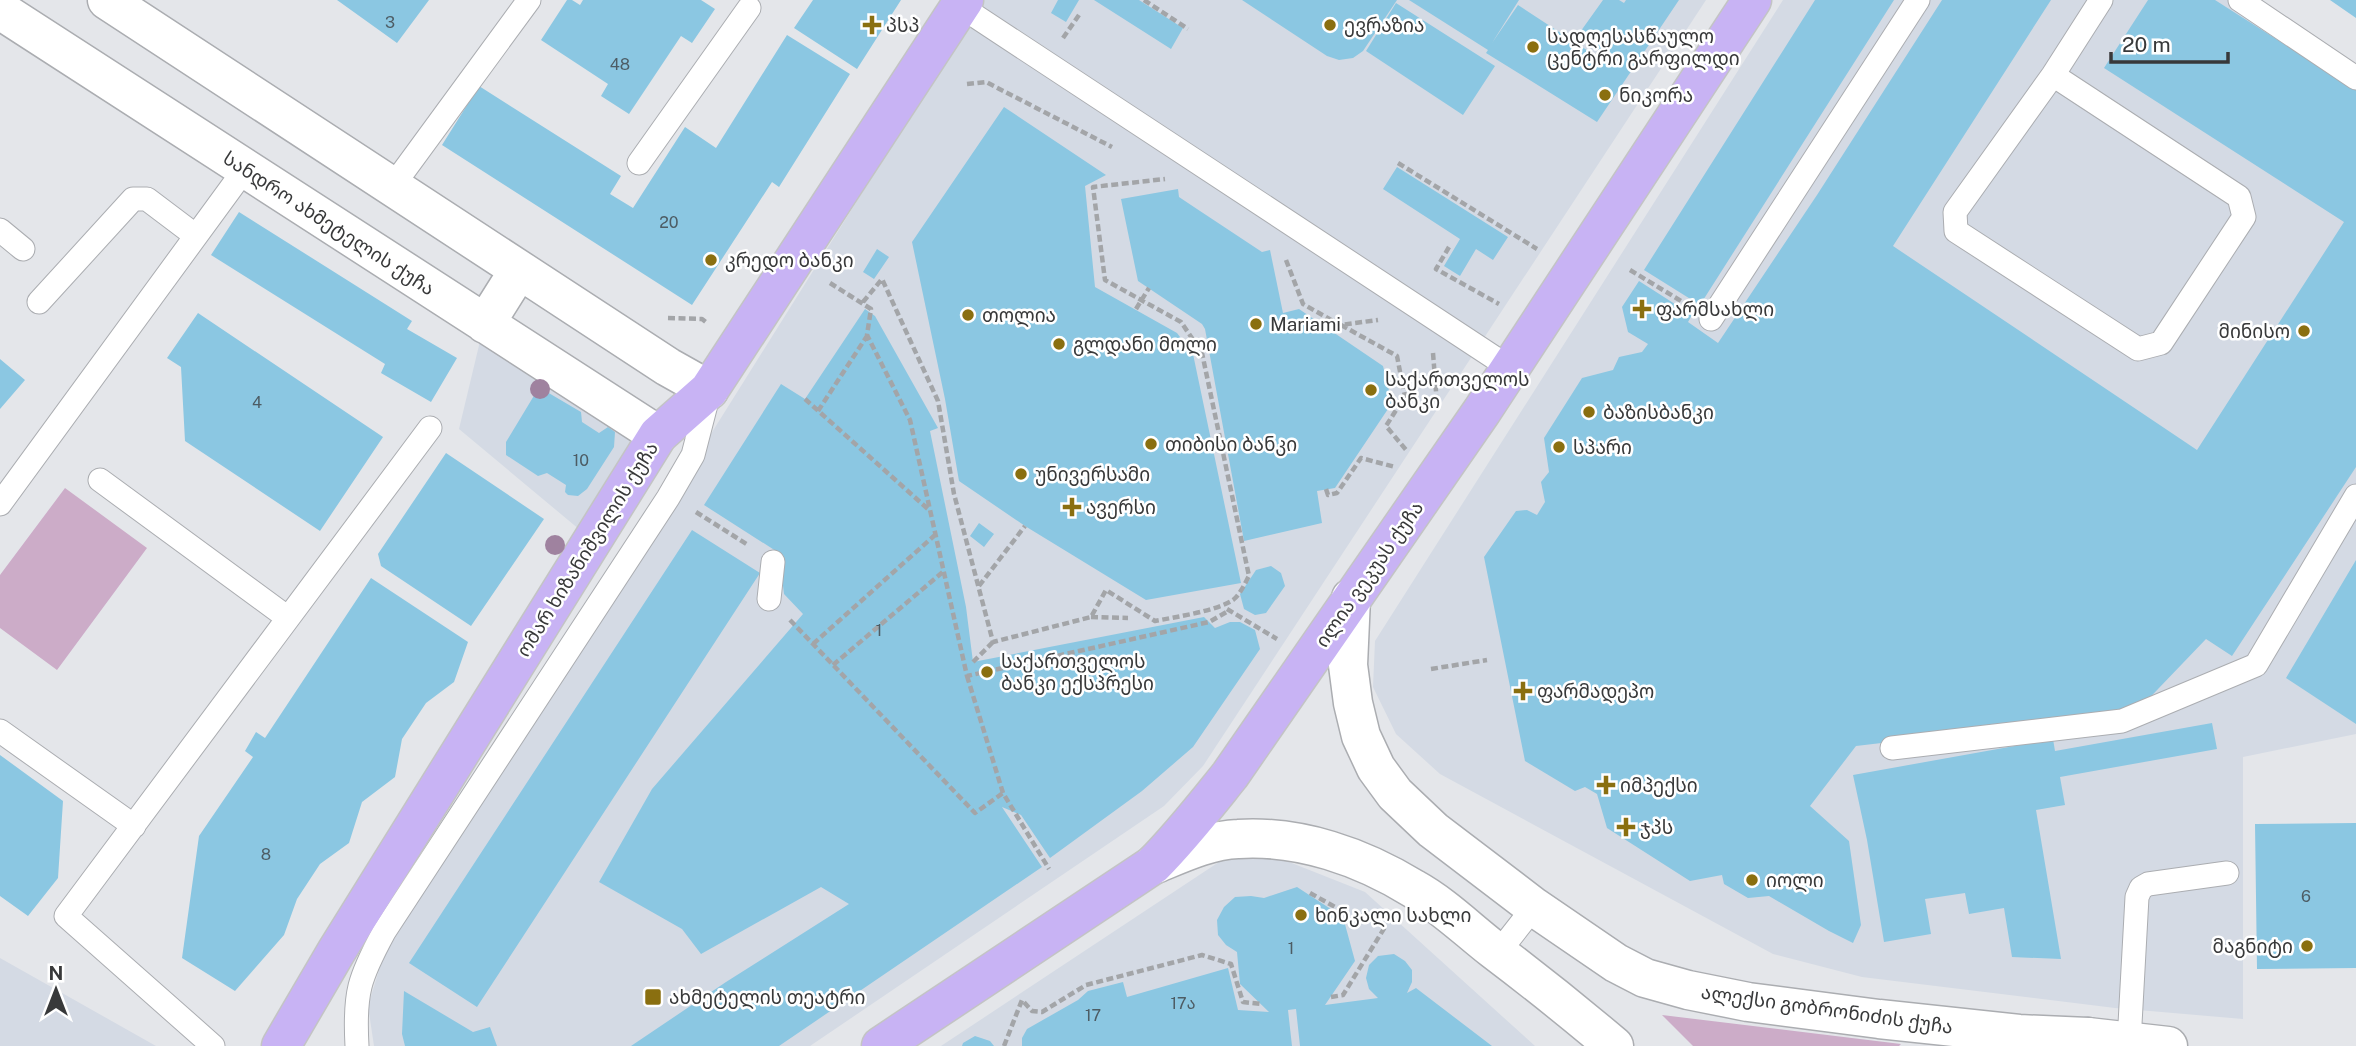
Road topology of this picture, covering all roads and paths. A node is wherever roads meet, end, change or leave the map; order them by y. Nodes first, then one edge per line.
1 (529, 0) edge
2 (1144, 0) edge
3 (1752, 0) edge
4 (1918, 0) edge
5 (2101, 0) edge
6 (2239, 0) edge
7 (119, 3) edge
8 (747, 3) edge
9 (962, 3) edge
10 (1, 12) edge
11 (1188, 29) dead end
12 (2053, 75) junction
13 (2356, 78) edge
14 (967, 84) dead end
15 (1114, 148) dead end
16 (639, 163) dead end
17 (1398, 163) dead end
18 (246, 169) junction
19 (1161, 172) dead end
20 (392, 187) junction
21 (0, 230) edge
22 (196, 236) junction
23 (1449, 247) dead end
24 (23, 249) dead end
25 (1537, 249) dead end
26 (1284, 254) dead end
27 (519, 270) junction
28 (1630, 270) dead end
29 (831, 283) dead end
30 (1149, 288) dead end
31 (1142, 299) junction
32 (39, 302) dead end
33 (863, 302) junction
34 (1499, 304) dead end
35 (1136, 309) dead end
36 (1702, 314) joint
37 (1381, 320) dead end
38 (485, 324) junction
39 (1340, 325) junction
40 (867, 335) junction
41 (1422, 346) dead end
42 (1510, 368) junction
43 (1402, 382) junction
44 (1387, 386) dead end
45 (709, 390) junction
46 (805, 399) dead end
47 (1437, 405) dead end
48 (818, 411) junction
49 (430, 428) dead end
50 (658, 435) junction
51 (1407, 451) dead end
52 (693, 455) junction
53 (1396, 467) dead end
54 (100, 480) dead end
55 (1326, 489) dead end
56 (2356, 496) edge
57 (0, 504) edge
58 (687, 506) dead end
59 (930, 512) junction
60 (1025, 526) dead end
61 (935, 535) junction
62 (773, 562) joint
63 (944, 572) junction
64 (979, 586) junction
65 (1351, 598) junction
66 (769, 599) joint
67 (1220, 605) junction
68 (1230, 610) junction
69 (1091, 617) junction
70 (288, 618) junction
71 (1128, 618) dead end
72 (1280, 641) dead end
73 (993, 642) junction
74 (813, 644) junction
75 (1487, 660) dead end
76 (973, 662) dead end
77 (833, 665) junction
78 (1431, 669) dead end
79 (967, 676) junction
80 (0, 731) edge
81 (1892, 748) dead end
82 (1003, 793) junction
83 (134, 826) junction
84 (1153, 865) junction
85 (1049, 869) dead end
86 (2227, 873) dead end
87 (1310, 893) dead end
88 (1534, 907) junction
89 (1346, 913) dead end
90 (1385, 928) dead end
91 (1498, 953) junction
92 (1331, 997) dead end
93 (1261, 1004) dead end
94 (2001, 1040) edge
95 (2109, 1042) edge
96 (213, 1046) edge
97 (281, 1046) edge
98 (357, 1046) edge
99 (881, 1046) edge
100 (1004, 1046) edge
101 (1614, 1046) edge
102 (2168, 1046) edge

1 - 20 lane
2 - 11 path
3 - 42 main road, ილია ვეკუას ქუჩა
4 - 36 lane
5 - 12 lane
6 - 13 lane
7 - 20 main road
8 - 16 lane
9 - 42 lane
9 - 45 main road, ომარ ხიზანიშვილის ქუჩა
10 - 18 main road, სანდრო ახმეტელის ქუჩა
12 - 12 lane
14 - 15 path
17 - 25 path
18 - 22 lane
18 - 38 main road, სანდრო ახმეტელის ქუჩა
19 - 31 path
20 - 27 main road
21 - 24 lane
22 - 32 lane
22 - 57 lane
23 - 34 path
26 - 39 path
27 - 38 main road
27 - 45 main road
28 - 36 path
29 - 33 path
30 - 31 path
31 - 35 path
31 - 67 path
33 - 40 path
33 - 64 path
37 - 39 path
38 - 50 main road, სანდრო ახმეტელის ქუჩა
39 - 43 path
40 - 48 path
40 - 59 path
41 - 47 path
42 - 65 main road, ილია ვეკუას ქუჩა
43 - 44 path
43 - 51 path
45 - 50 main road, ომარ ხიზანიშვილის ქუჩა
45 - 52 lane
46 - 48 path
48 - 59 path
49 - 70 lane
50 - 52 lane
50 - 97 main road, ომარ ხიზანიშვილის ქუჩა
52 - 98 lane
53 - 55 path
54 - 70 lane
56 - 81 lane
58 - 62 path
59 - 61 path
60 - 64 path
61 - 63 path
61 - 74 path
62 - 66 lane
63 - 77 path
63 - 79 path
64 - 73 path
65 - 84 main road, ილია ვეკუას ქუჩა
65 - 88 main road, ალექსი გობრონიძის ქუჩა
66 - 74 path
67 - 68 path
67 - 69 path
68 - 72 path
68 - 79 path
69 - 71 path
69 - 73 path
70 - 83 lane
73 - 76 path
74 - 77 path
75 - 78 path
77 - 82 path
79 - 82 path
80 - 83 lane
82 - 85 path
83 - 96 lane
84 - 91 main road
84 - 99 main road, ილია ვეკუას ქუჩა
86 - 95 lane
87 - 89 path
88 - 91 lane
88 - 94 main road, ალექსი გობრონიძის ქუჩა
90 - 92 path
91 - 101 main road
93 - 100 path
94 - 95 main road, ალექსი გობრონიძის ქუჩა
95 - 102 main road, ალექსი გობრონიძის ქუჩა

